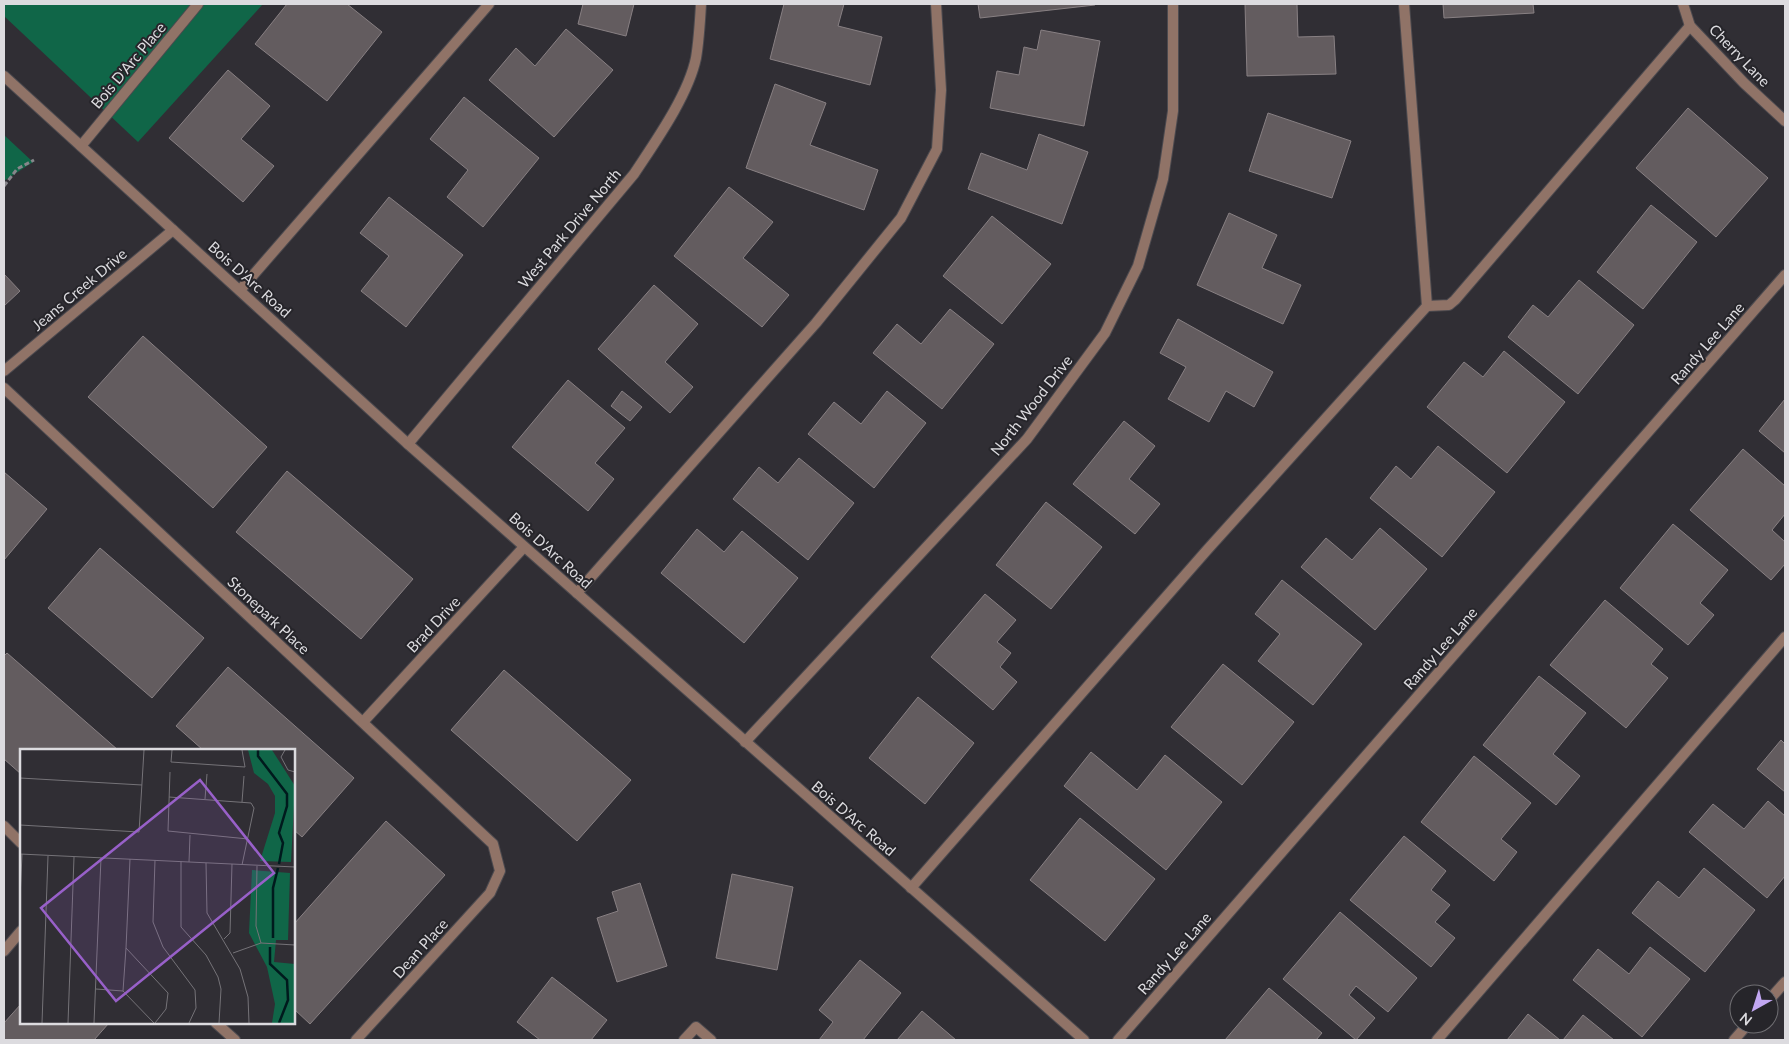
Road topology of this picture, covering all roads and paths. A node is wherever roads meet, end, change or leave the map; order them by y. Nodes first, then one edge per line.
1 (198, 4) edge
2 (489, 4) edge
3 (701, 4) edge
4 (936, 4) edge
5 (1173, 4) edge
6 (1404, 4) edge
7 (1683, 4) edge
8 (1690, 26) junction
9 (4, 76) edge
10 (1785, 121) edge
11 (81, 146) junction
12 (34, 160) dead end
13 (4, 186) edge
14 (173, 230) junction
15 (1785, 276) edge
16 (241, 289) junction
17 (1428, 306) junction
18 (4, 371) edge
19 (4, 388) edge
20 (408, 444) junction
21 (524, 547) junction
22 (577, 594) junction
23 (1785, 637) edge
24 (363, 722) junction
25 (746, 742) junction
26 (4, 826) edge
27 (20, 842) edge
28 (500, 871) joint
29 (911, 888) junction
30 (20, 932) edge
31 (4, 951) edge
32 (217, 1024) edge
33 (235, 1040) edge
34 (356, 1040) edge
35 (684, 1040) edge
36 (711, 1040) edge
37 (1084, 1040) edge
38 (1118, 1040) edge
39 (1437, 1040) edge

1 - 11 street, Bois D'Arc Place
2 - 16 street
3 - 20 street, West Park Drive North
4 - 22 street
5 - 25 street, North Wood Drive
6 - 17 street
7 - 8 street, Cherry Lane
8 - 10 street, Cherry Lane
8 - 17 street
9 - 11 street, Bois D'Arc Road
11 - 14 street, Bois D'Arc Road
12 - 13 path
14 - 16 street, Bois D'Arc Road
14 - 18 street, Jeans Creek Drive
15 - 38 street, Randy Lee Lane
16 - 20 street, Bois D'Arc Road
17 - 29 street
19 - 24 street, Stonepark Place
20 - 21 street, Bois D'Arc Road
21 - 22 street, Bois D'Arc Road
21 - 24 street, Brad Drive
22 - 25 street, Bois D'Arc Road
23 - 39 street
24 - 28 street, Stonepark Place
25 - 29 street, Bois D'Arc Road
26 - 27 street
28 - 34 street, Dean Place
29 - 37 street, Bois D'Arc Road
30 - 31 street
32 - 33 street
35 - 36 street

